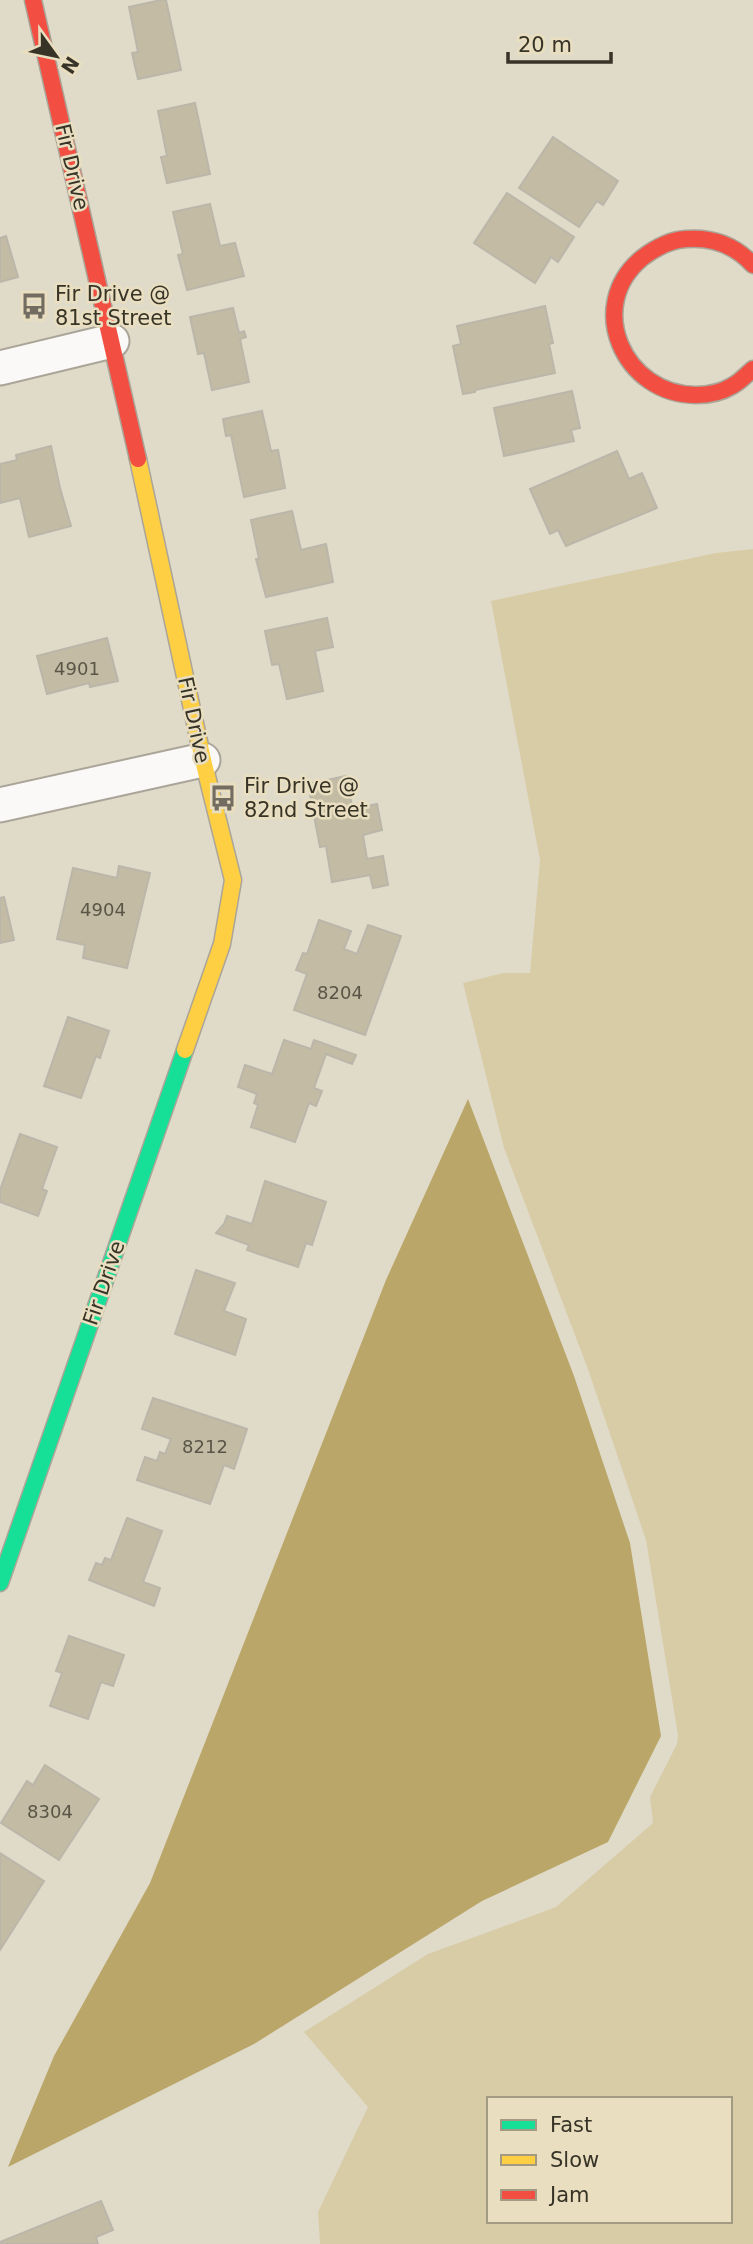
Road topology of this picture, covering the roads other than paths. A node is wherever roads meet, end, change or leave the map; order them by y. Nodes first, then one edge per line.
1 (33, 0) edge
2 (753, 265) edge
3 (112, 341) junction
4 (0, 368) edge
5 (753, 369) edge
6 (202, 760) junction
7 (0, 804) edge
8 (10, 1515) edge
9 (0, 1583) edge

1 - 3 street, Fir Drive
2 - 5 street
3 - 4 street
3 - 6 street, Fir Drive
6 - 7 street
6 - 8 street, Fir Drive
8 - 9 street, Fir Drive

